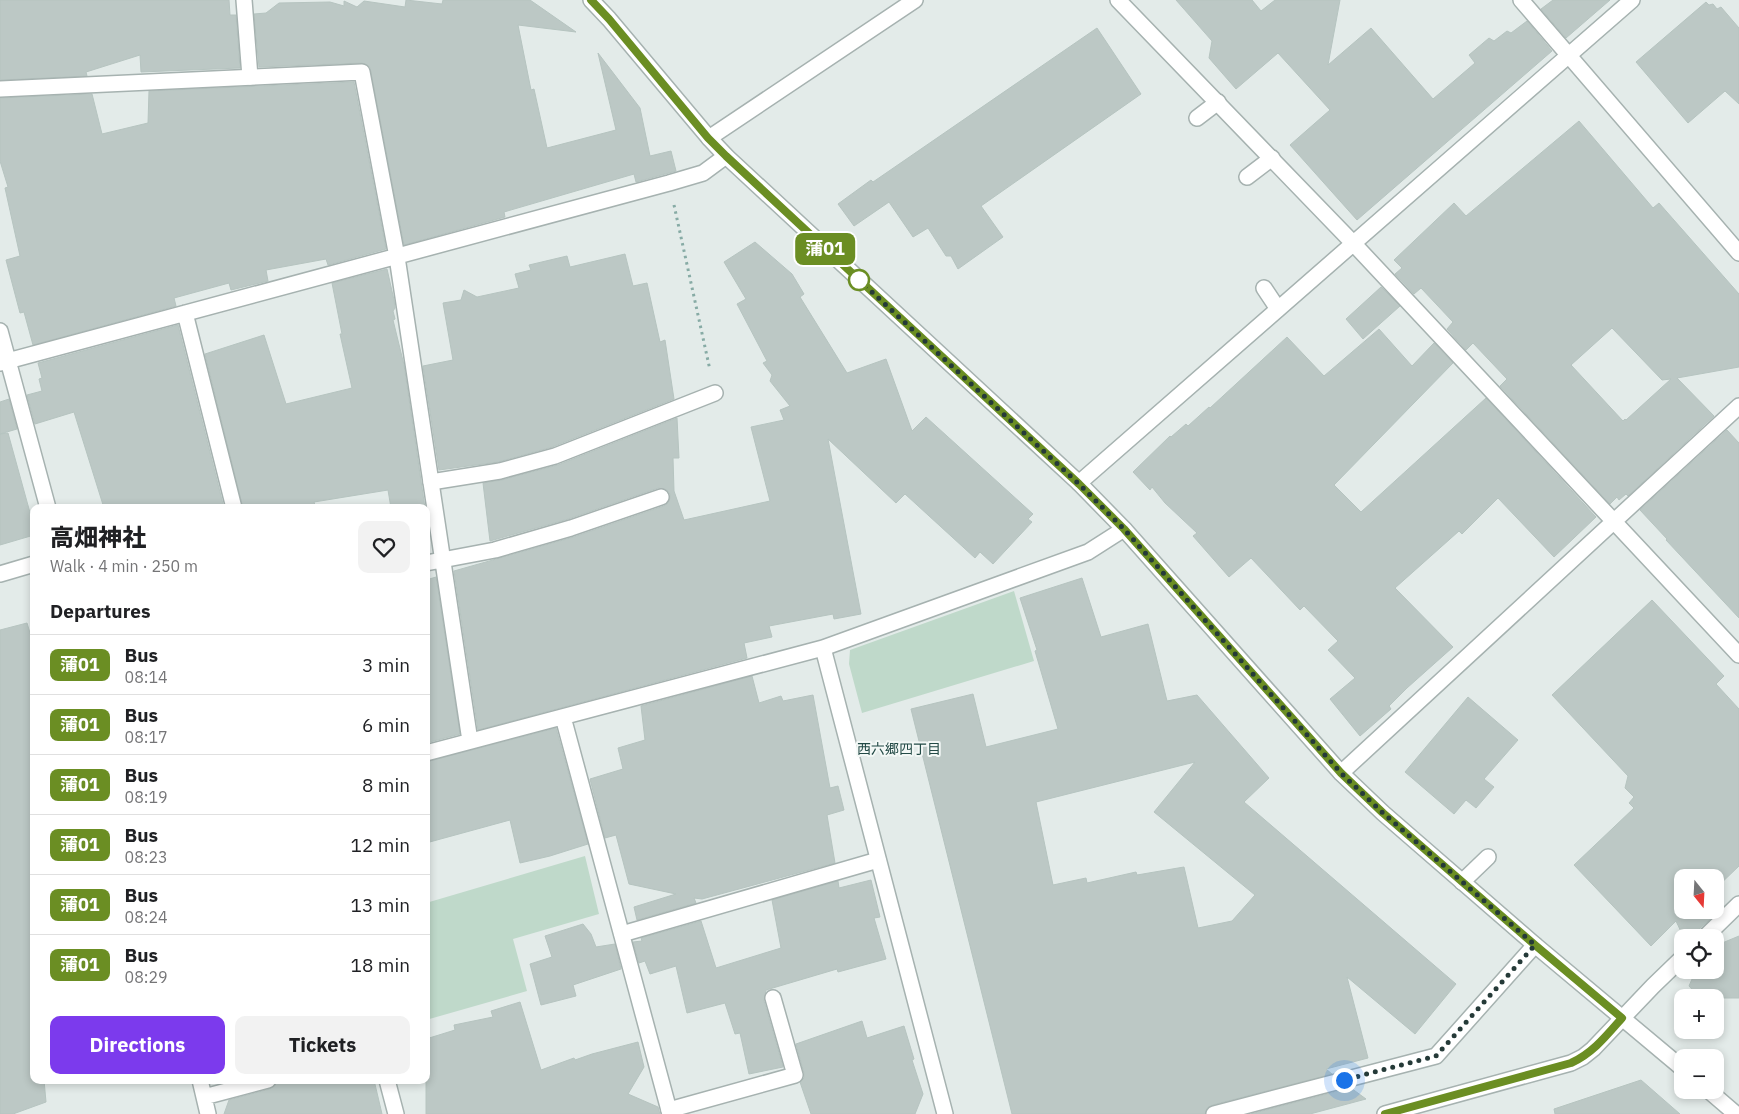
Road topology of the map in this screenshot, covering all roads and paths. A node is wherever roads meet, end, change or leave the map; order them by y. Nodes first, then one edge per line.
1 (244, 0) edge
2 (591, 0) edge
3 (914, 0) edge
4 (1118, 0) edge
5 (1521, 0) edge
6 (1632, 0) edge
7 (1568, 55) junction
8 (250, 77) junction
9 (0, 90) edge
10 (1218, 102) junction
11 (1197, 118) dead end
12 (708, 138) junction
13 (726, 156) junction
14 (1272, 158) junction
15 (1247, 177) dead end
16 (669, 183) junction
17 (1353, 243) junction
18 (1739, 252) edge
19 (397, 257) junction
20 (1264, 288) dead end
21 (1278, 309) junction
22 (185, 313) junction
23 (0, 331) edge
24 (4, 362) edge
25 (715, 393) joint
26 (1737, 411) edge
27 (431, 482) junction
28 (1079, 484) junction
29 (661, 497) dead end
30 (47, 504) edge
31 (233, 504) edge
32 (1614, 522) junction
33 (1124, 529) junction
34 (442, 560) junction
35 (430, 562) edge
36 (30, 565) edge
37 (0, 574) edge
38 (823, 648) junction
39 (1739, 655) edge
40 (564, 716) junction
41 (470, 741) junction
42 (430, 752) edge
43 (1341, 773) junction
44 (1488, 857) dead end
45 (878, 860) junction
46 (1462, 882) junction
47 (1739, 904) edge
48 (1713, 929) edge
49 (622, 934) junction
50 (1535, 945) junction
51 (1674, 965) edge
52 (773, 998) dead end
53 (1622, 1018) junction
54 (1674, 1061) edge
55 (201, 1084) edge
56 (253, 1084) edge
57 (388, 1084) edge
58 (204, 1097) junction
59 (1718, 1099) edge
60 (669, 1112) edge
61 (208, 1114) edge
62 (396, 1114) edge
63 (945, 1114) edge
64 (1214, 1114) edge
65 (1385, 1114) edge
66 (1736, 1114) edge

1 - 8 street
2 - 12 street
3 - 12 street
4 - 10 street
5 - 7 street
6 - 7 street
7 - 17 street
7 - 18 street
8 - 9 street
8 - 19 street
10 - 11 street
10 - 14 street
12 - 13 street
13 - 16 street
13 - 28 street
14 - 15 street
14 - 17 street
16 - 19 street
16 - 25 path
17 - 21 street
17 - 32 street
19 - 22 street
19 - 27 street
20 - 21 street
21 - 28 street
22 - 24 street
22 - 31 street
23 - 24 street
24 - 30 street
25 - 27 street
26 - 32 street
27 - 34 street
28 - 33 street
29 - 34 street
32 - 39 street
32 - 43 street
33 - 38 street
33 - 43 street
34 - 35 street
34 - 41 street
36 - 37 street
38 - 40 street
38 - 45 street
40 - 41 street
40 - 49 street
41 - 42 street
43 - 46 street
44 - 46 street
45 - 49 street
45 - 63 street
46 - 50 street
47 - 48 street
49 - 60 street
50 - 53 street
50 - 64 street
51 - 53 street
52 - 60 street
53 - 54 street
53 - 65 street
55 - 58 street
56 - 58 street
57 - 62 street
58 - 61 street
59 - 66 street

